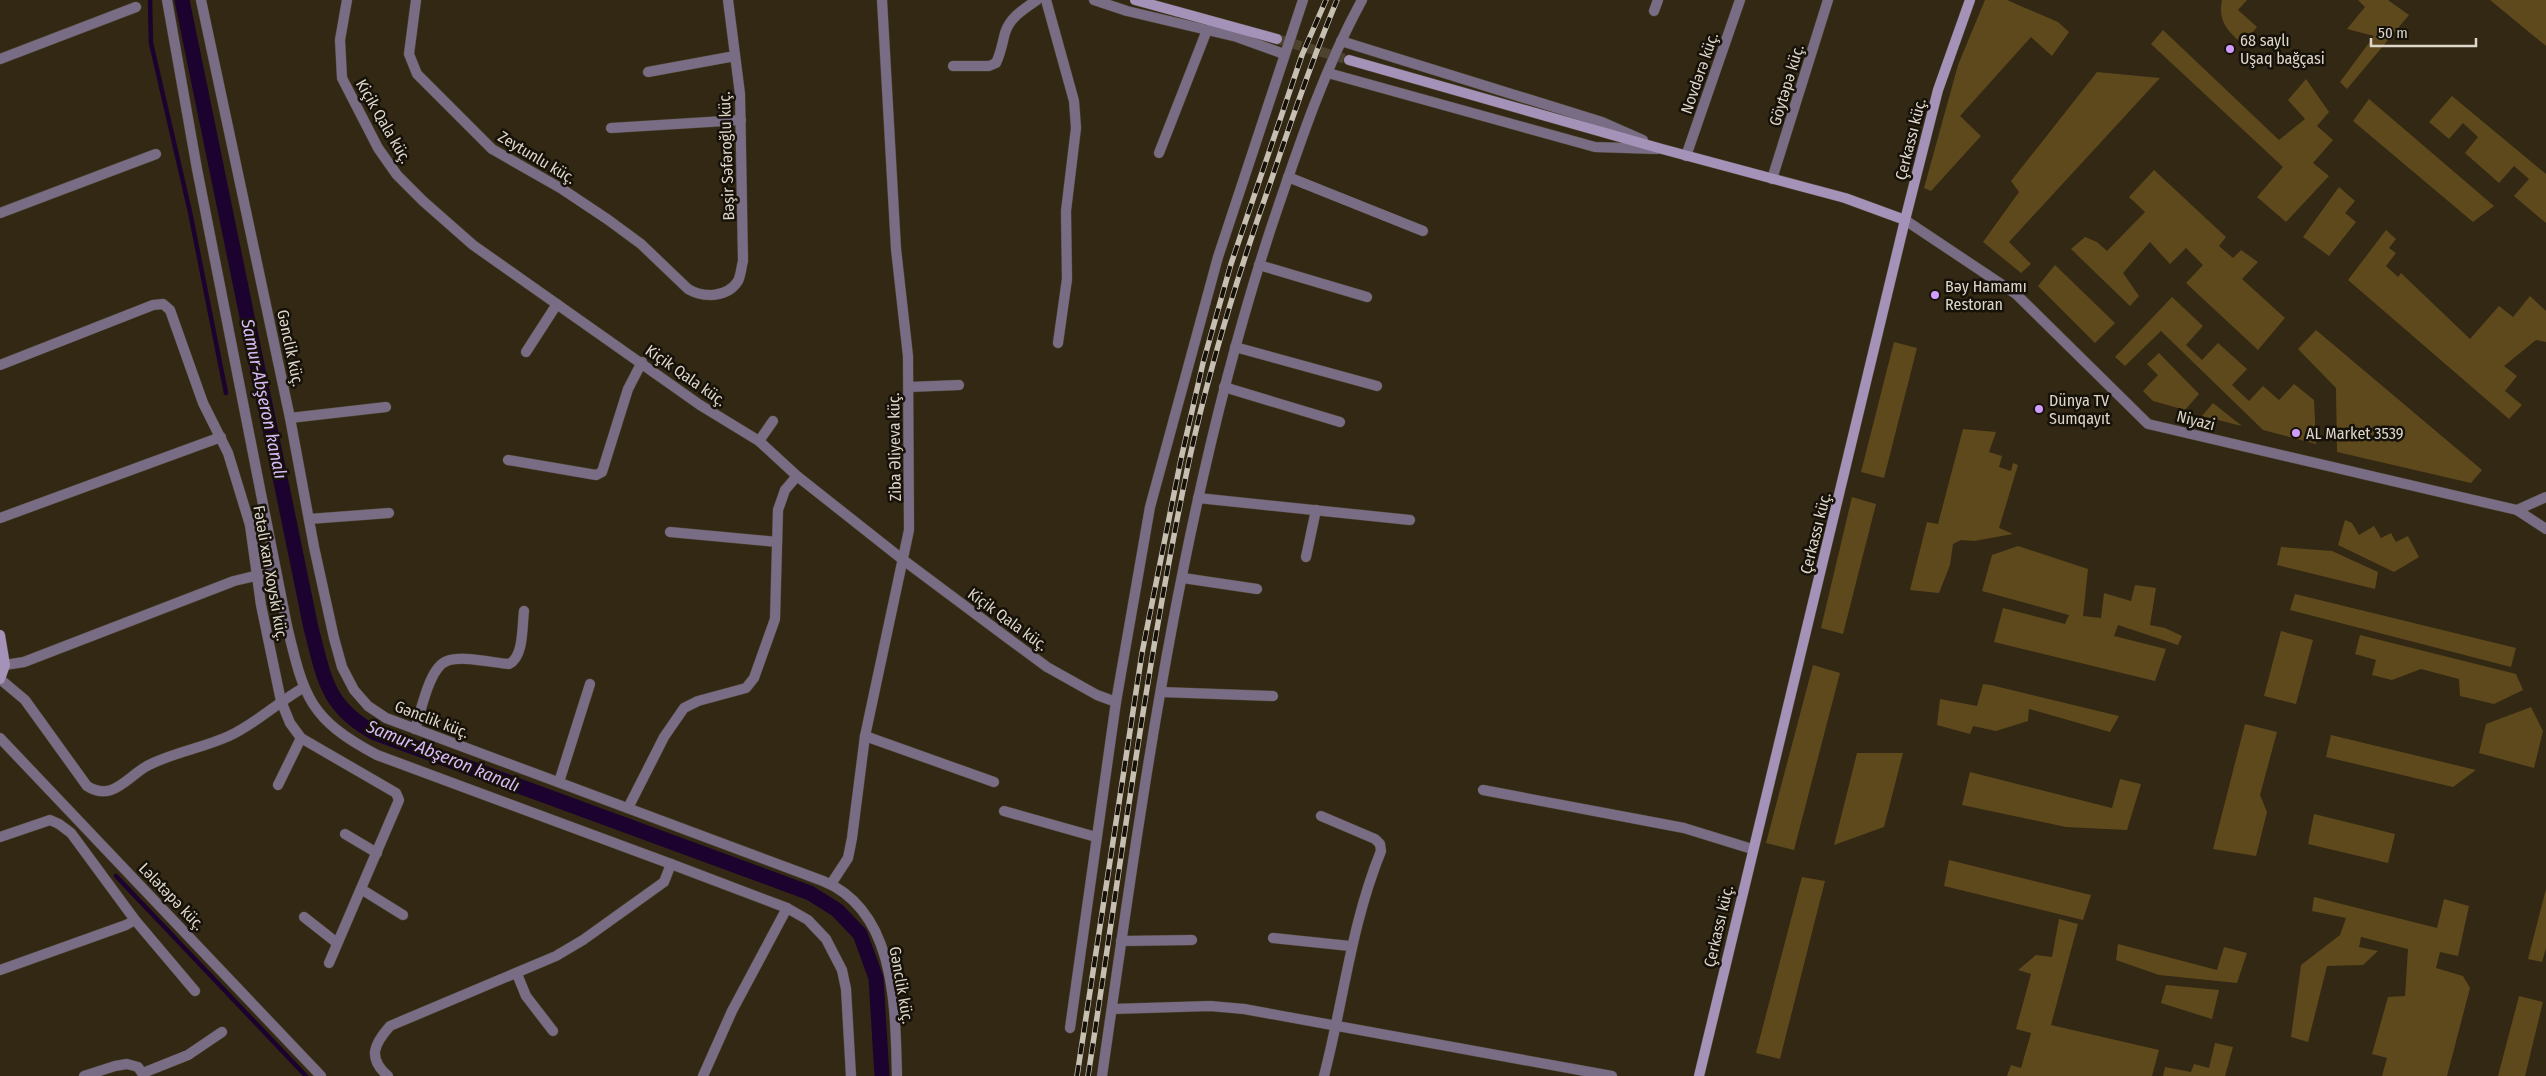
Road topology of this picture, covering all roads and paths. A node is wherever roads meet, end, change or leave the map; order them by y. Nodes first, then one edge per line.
1 (167, 0) edge
2 (201, 0) edge
3 (346, 0) edge
4 (416, 0) edge
5 (728, 0) edge
6 (882, 0) edge
7 (1037, 0) edge
8 (1046, 0) edge
9 (1094, 0) edge
10 (1135, 0) edge
11 (1303, 0) edge
12 (1362, 0) edge
13 (1658, 0) edge
14 (1740, 0) edge
15 (1828, 0) edge
16 (1970, 0) edge
17 (136, 7) dead end
18 (1654, 11) dead end
19 (1208, 30) junction
20 (1277, 39) tunnel mouth
21 (1341, 41) junction
22 (1284, 54) junction
23 (735, 56) junction
24 (0, 59) edge
25 (1349, 60) tunnel mouth
26 (953, 66) dead end
27 (648, 72) dead end
28 (1328, 73) junction
29 (741, 120) junction
30 (611, 128) dead end
31 (1662, 149) junction
32 (1159, 153) dead end
33 (156, 154) dead end
34 (1686, 156) junction
35 (1288, 177) junction
36 (1772, 179) junction
37 (0, 213) edge
38 (1904, 220) junction
39 (1423, 231) dead end
40 (1259, 265) junction
41 (712, 296) joint
42 (1367, 297) dead end
43 (557, 304) junction
44 (1058, 342) dead end
45 (1236, 347) junction
46 (526, 352) dead end
47 (642, 362) junction
48 (0, 365) edge
49 (959, 385) dead end
50 (1377, 386) dead end
51 (908, 387) junction
52 (1224, 387) junction
53 (386, 407) dead end
54 (290, 418) junction
55 (773, 421) dead end
56 (1340, 422) dead end
57 (220, 437) junction
58 (759, 441) junction
59 (508, 460) dead end
60 (797, 476) junction
61 (1198, 498) junction
62 (2546, 498) edge
63 (1316, 510) junction
64 (2517, 510) junction
65 (389, 513) dead end
66 (0, 518) edge
67 (309, 520) junction
68 (1410, 520) dead end
69 (2546, 529) edge
70 (670, 532) dead end
71 (777, 542) junction
72 (1306, 557) dead end
73 (902, 560) junction
74 (276, 571) junction
75 (257, 574) junction
76 (1183, 578) junction
77 (1257, 590) dead end
78 (524, 611) dead end
79 (0, 635) edge
80 (5, 665) junction
81 (0, 679) edge
82 (590, 684) dead end
83 (303, 688) junction
84 (1161, 692) junction
85 (1273, 696) dead end
86 (281, 701) junction
87 (1116, 702) junction
88 (415, 730) junction
89 (865, 736) junction
90 (0, 738) edge
91 (301, 738) junction
92 (559, 782) junction
93 (994, 782) dead end
94 (278, 785) dead end
95 (1483, 790) dead end
96 (628, 808) junction
97 (1004, 811) dead end
98 (1321, 816) dead end
99 (345, 834) dead end
100 (0, 837) edge
101 (1096, 837) junction
102 (1752, 849) junction
103 (377, 853) junction
104 (671, 864) junction
105 (831, 884) junction
106 (361, 889) junction
107 (787, 908) junction
108 (404, 915) dead end
109 (304, 917) dead end
110 (135, 920) junction
111 (1273, 938) dead end
112 (1192, 940) dead end
113 (1121, 942) junction
114 (338, 943) junction
115 (1350, 946) junction
116 (329, 963) dead end
117 (0, 970) edge
118 (517, 974) junction
119 (196, 991) dead end
120 (1112, 1008) junction
121 (1336, 1026) junction
122 (1070, 1028) dead end
123 (553, 1031) dead end
124 (222, 1032) dead end
125 (143, 1075) edge
126 (84, 1076) edge
127 (320, 1076) edge
128 (388, 1076) edge
129 (703, 1076) edge
130 (851, 1076) edge
131 (897, 1076) edge
132 (1102, 1076) edge
133 (1324, 1076) edge
134 (1612, 1076) edge
135 (1699, 1076) edge

1 - 74 street
2 - 54 street, Gənclik küç.
3 - 43 street, Kiçik Qala küç.
4 - 41 street, Zeytunlu küç.
5 - 23 street, Bəşir Səfəroğlu küç.
6 - 51 street, Ziba Əliyeva küç.
7 - 26 street
8 - 44 street
9 - 19 street
10 - 20 street
11 - 22 street
12 - 21 street
13 - 18 street
14 - 34 street, Novdərə küç.
15 - 36 street, Göytəpə küç.
16 - 38 street, Çerkassı küç.
17 - 24 street
19 - 22 street
19 - 32 street
21 - 28 street
21 - 31 street
22 - 87 street
23 - 27 street
23 - 29 street, Bəşir Səfəroğlu küç.
25 - 31 street
28 - 31 street
28 - 35 street
29 - 30 street
29 - 41 street, Bəşir Səfəroğlu küç.
31 - 34 street
33 - 37 street
34 - 36 street
35 - 39 street
35 - 40 street
36 - 38 street
38 - 64 street, Niyazi
38 - 102 street, Çerkassı küç.
40 - 42 street
40 - 45 street
43 - 46 street
43 - 47 street, Kiçik Qala küç.
45 - 50 street
45 - 52 street
47 - 58 street, Kiçik Qala küç.
47 - 59 street
48 - 57 street, Fətəli xan Xoyski küç.
49 - 51 street
51 - 73 street, Ziba Əliyeva küç.
52 - 56 street
52 - 61 street
53 - 54 street
54 - 67 street, Gənclik küç.
55 - 58 street
57 - 66 street
57 - 75 street, Fətəli xan Xoyski küç.
58 - 60 street, Kiçik Qala küç.
60 - 71 street
60 - 73 street, Kiçik Qala küç.
61 - 63 street
61 - 76 street
62 - 64 street
63 - 68 street
63 - 72 street
64 - 69 street
65 - 67 street
67 - 88 street, Gənclik küç.
70 - 71 street
71 - 96 street
73 - 87 street, Kiçik Qala küç.
73 - 89 street, Ziba Əliyeva küç.
74 - 75 street
74 - 83 street
75 - 80 street
75 - 86 street, Fətəli xan Xoyski küç.
76 - 77 street
76 - 84 street
78 - 88 street
79 - 80 street
80 - 81 street
81 - 86 street
82 - 92 street
83 - 86 street
83 - 104 street
84 - 85 street
84 - 113 street
86 - 91 street, Fətəli xan Xoyski küç.
87 - 101 street
88 - 92 street, Gənclik küç.
89 - 93 street
89 - 105 street, Ziba Əliyeva küç.
90 - 127 street, Lələtəpə küç.
91 - 94 street
91 - 103 street, Fətəli xan Xoyski küç.
92 - 96 street, Gənclik küç.
95 - 102 street
96 - 105 street, Gənclik küç.
97 - 101 street
98 - 115 street
99 - 103 street
100 - 110 street
101 - 122 street
102 - 135 street, Çerkassı küç.
103 - 106 street, Fətəli xan Xoyski küç.
104 - 107 street
104 - 118 street
105 - 131 street, Gənclik küç.
106 - 108 street
106 - 114 street, Fətəli xan Xoyski küç.
107 - 129 street
107 - 130 street
109 - 114 street
110 - 117 street
110 - 119 street
111 - 115 street
112 - 113 street
113 - 120 street
114 - 116 street, Fətəli xan Xoyski küç.
115 - 121 street
118 - 123 street
118 - 128 street
120 - 121 street
120 - 132 street
121 - 133 street
121 - 134 street
124 - 125 street
125 - 126 street

